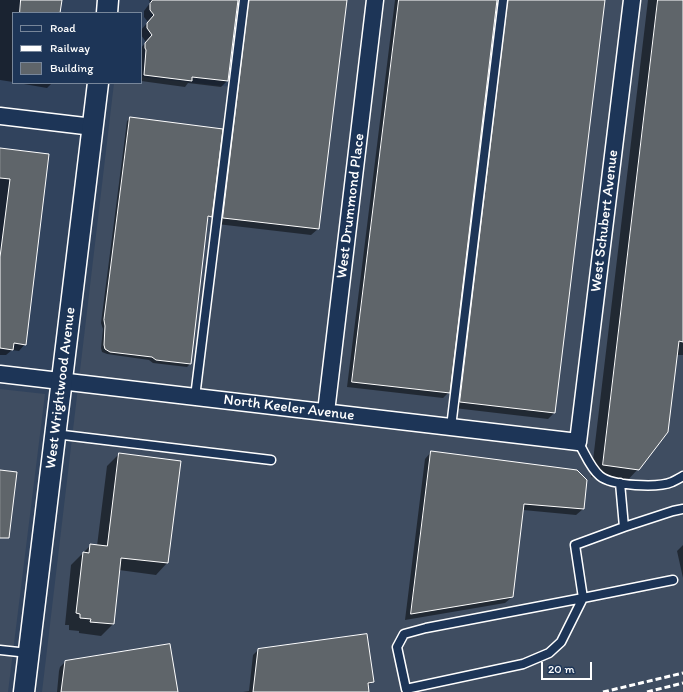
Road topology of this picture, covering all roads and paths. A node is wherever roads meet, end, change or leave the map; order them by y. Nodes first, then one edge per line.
1 (108, 0) edge
2 (244, 0) edge
3 (375, 0) edge
4 (503, 0) edge
5 (632, 0) edge
6 (107, 12) edge
7 (98, 84) edge
8 (0, 116) edge
9 (93, 127) junction
10 (0, 374) edge
11 (62, 381) junction
12 (195, 397) junction
13 (326, 412) junction
14 (451, 427) junction
15 (56, 434) junction
16 (578, 442) junction
17 (271, 460) dead end
18 (683, 476) edge
19 (620, 483) junction
20 (683, 509) edge
21 (624, 527) junction
22 (673, 580) dead end
23 (583, 598) junction
24 (0, 650) edge
25 (29, 653) junction
26 (24, 692) edge

1 - 6 street
2 - 12 lane
3 - 13 street, West Drummond Place
4 - 14 lane
5 - 16 street, West Schubert Avenue
7 - 9 street, West Wrightwood Avenue
8 - 9 street
9 - 11 street, West Wrightwood Avenue
10 - 11 street, North Keeler Avenue
11 - 12 street, North Keeler Avenue
11 - 15 street, West Wrightwood Avenue
12 - 13 street, North Keeler Avenue
13 - 14 street, North Keeler Avenue
14 - 16 street, North Keeler Avenue
15 - 17 lane
15 - 25 street, West Wrightwood Avenue
16 - 19 lane
18 - 19 lane
19 - 21 lane
20 - 21 lane
21 - 23 lane
22 - 23 lane
23 - 23 lane
24 - 25 lane
25 - 26 street, West Wrightwood Avenue

